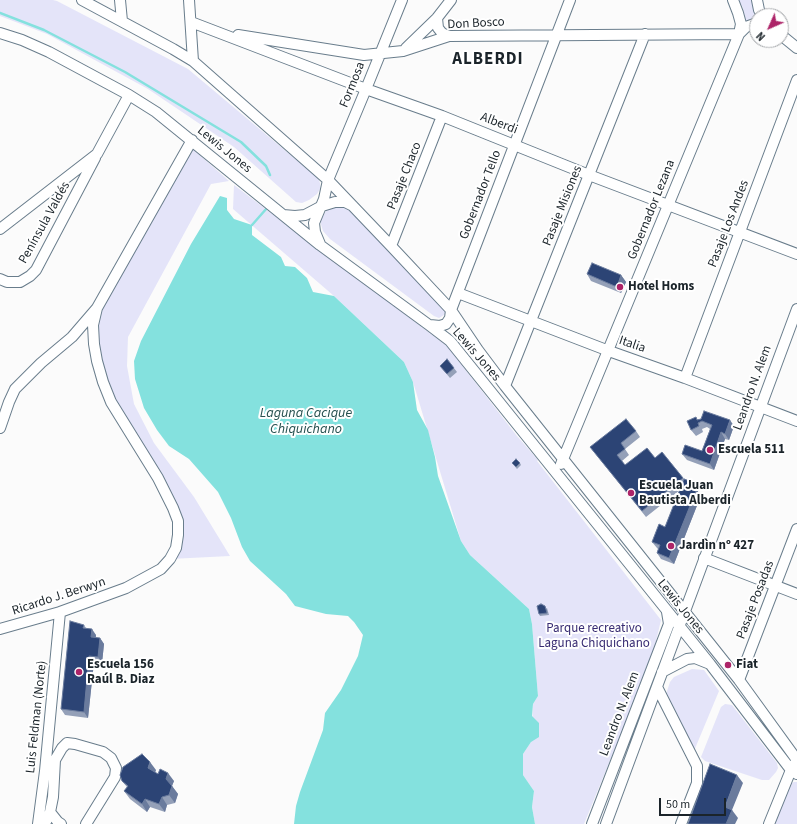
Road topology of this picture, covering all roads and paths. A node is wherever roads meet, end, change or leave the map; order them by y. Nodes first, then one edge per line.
1 (82, 0) edge
2 (120, 0) edge
3 (190, 0) edge
4 (402, 0) edge
5 (450, 0) edge
6 (570, 0) edge
7 (733, 0) edge
8 (437, 18) junction
9 (122, 21) junction
10 (191, 22) junction
11 (749, 27) edge
12 (218, 32) junction
13 (0, 33) edge
14 (557, 34) junction
15 (645, 34) junction
16 (739, 34) junction
17 (449, 36) junction
18 (789, 42) edge
19 (797, 48) edge
20 (403, 51) junction
21 (380, 54) junction
22 (193, 61) junction
23 (797, 80) edge
24 (366, 89) junction
25 (129, 95) junction
26 (442, 116) junction
27 (192, 140) junction
28 (515, 144) junction
29 (97, 154) junction
30 (589, 175) junction
31 (328, 180) junction
32 (669, 204) junction
33 (322, 206) junction
34 (355, 207) junction
35 (281, 214) junction
36 (0, 229) edge
37 (740, 232) junction
38 (320, 245) junction
39 (391, 246) junction
40 (797, 254) edge
41 (0, 279) edge
42 (458, 293) junction
43 (97, 308) junction
44 (797, 309) edge
45 (451, 310) junction
46 (531, 321) junction
47 (430, 325) junction
48 (609, 351) junction
49 (685, 378) junction
50 (505, 386) junction
51 (761, 406) junction
52 (797, 421) edge
53 (0, 428) edge
54 (564, 460) junction
55 (556, 472) junction
56 (797, 530) edge
57 (704, 558) junction
58 (775, 586) junction
59 (797, 594) edge
60 (60, 612) junction
61 (667, 612) junction
62 (685, 612) junction
63 (679, 627) junction
64 (0, 629) edge
65 (710, 664) junction
66 (662, 672) junction
67 (739, 680) junction
68 (657, 687) junction
69 (796, 758) edge
70 (55, 760) junction
71 (45, 771) junction
72 (794, 772) edge
73 (50, 812) junction
74 (38, 824) edge
75 (45, 824) edge
76 (61, 824) edge
77 (86, 824) edge
78 (592, 824) edge
79 (606, 824) edge
80 (681, 824) edge
81 (769, 824) edge

1 - 9 street, Lewis Jones
2 - 9 street
3 - 10 street
4 - 21 street, Formosa
5 - 8 street
6 - 14 street, Gobernador Tello
7 - 16 street, Gobernador Lezana
8 - 17 street
8 - 20 street
9 - 22 street, Lewis Jones
10 - 12 street, Alberdi
10 - 22 street
11 - 16 street
12 - 21 street, Don Bosco
12 - 24 street, Alberdi
13 - 25 street, Lewis Jones
14 - 15 street, Don Bosco
14 - 17 street, Don Bosco
14 - 28 street, Gobernador Tello
15 - 16 street, Don Bosco
15 - 30 street, Pasaje Misiones
16 - 32 street, Gobernador Lezana
17 - 20 street, Don Bosco
18 - 19 street
20 - 21 street, Don Bosco
21 - 24 street, Formosa
22 - 31 street, Lewis Jones
23 - 37 street, Pasaje Los Andes
24 - 26 street, Alberdi
24 - 31 street, Formosa
25 - 27 street, Lewis Jones
25 - 29 street, Península Valdés
26 - 28 street, Alberdi
26 - 39 street, Pasaje Chaco
27 - 35 street, Lewis Jones
27 - 43 street
28 - 30 street, Alberdi
28 - 42 street, Gobernador Tello
29 - 36 street, Península Valdés
29 - 41 street, Península Valdés
30 - 32 street, Alberdi
30 - 46 street, Pasaje Misiones
31 - 33 street, Formosa
31 - 34 street, Lewis Jones
32 - 37 street, Alberdi
32 - 48 street, Gobernador Lezana
33 - 34 street
33 - 35 street
33 - 38 street, Formosa
34 - 39 street, Lewis Jones
35 - 38 street, Lewis Jones
37 - 40 street, Alberdi
37 - 49 street, Pasaje Los Andes
38 - 47 street, Lewis Jones
39 - 45 street, Lewis Jones
42 - 45 street, Gobernador Tello
42 - 46 street, Italia
43 - 53 street
43 - 60 street, Ricardo J. Berwyn
44 - 51 street, Leandro N. Alem
45 - 47 street, Gobernador Tello
45 - 50 street, Lewis Jones
46 - 48 street, Italia
46 - 50 street, Pasaje Misiones
47 - 55 street, Lewis Jones
48 - 49 street, Italia
48 - 54 street, Gobernador Lezana
49 - 51 street, Italia
50 - 54 street, Lewis Jones
51 - 52 street, Italia
51 - 57 street, Leandro N. Alem
54 - 55 street, Gobernador Lezana
54 - 62 street, Lewis Jones
55 - 61 street, Lewis Jones
56 - 58 street, Pasaje Posadas
57 - 58 street
57 - 62 street, Leandro N. Alem
58 - 59 street
58 - 67 street, Pasaje Posadas
60 - 64 street, Ricardo J. Berwyn
60 - 71 street, Luis Feldman (Norte)
61 - 63 street, Lewis Jones
61 - 78 street, Leandro N. Alem
62 - 63 street, Leandro N. Alem
62 - 67 street, Lewis Jones
63 - 65 street, Lewis Jones
63 - 66 street, Leandro N. Alem
65 - 66 street
65 - 72 street, Lewis Jones
66 - 68 street, Leandro N. Alem
67 - 69 street, Lewis Jones
68 - 79 street, Leandro N. Alem
68 - 80 street
69 - 72 street
70 - 71 street
70 - 73 street
70 - 77 street
71 - 74 street, Luis Feldman (Norte)
72 - 81 street
73 - 75 street
73 - 76 street

